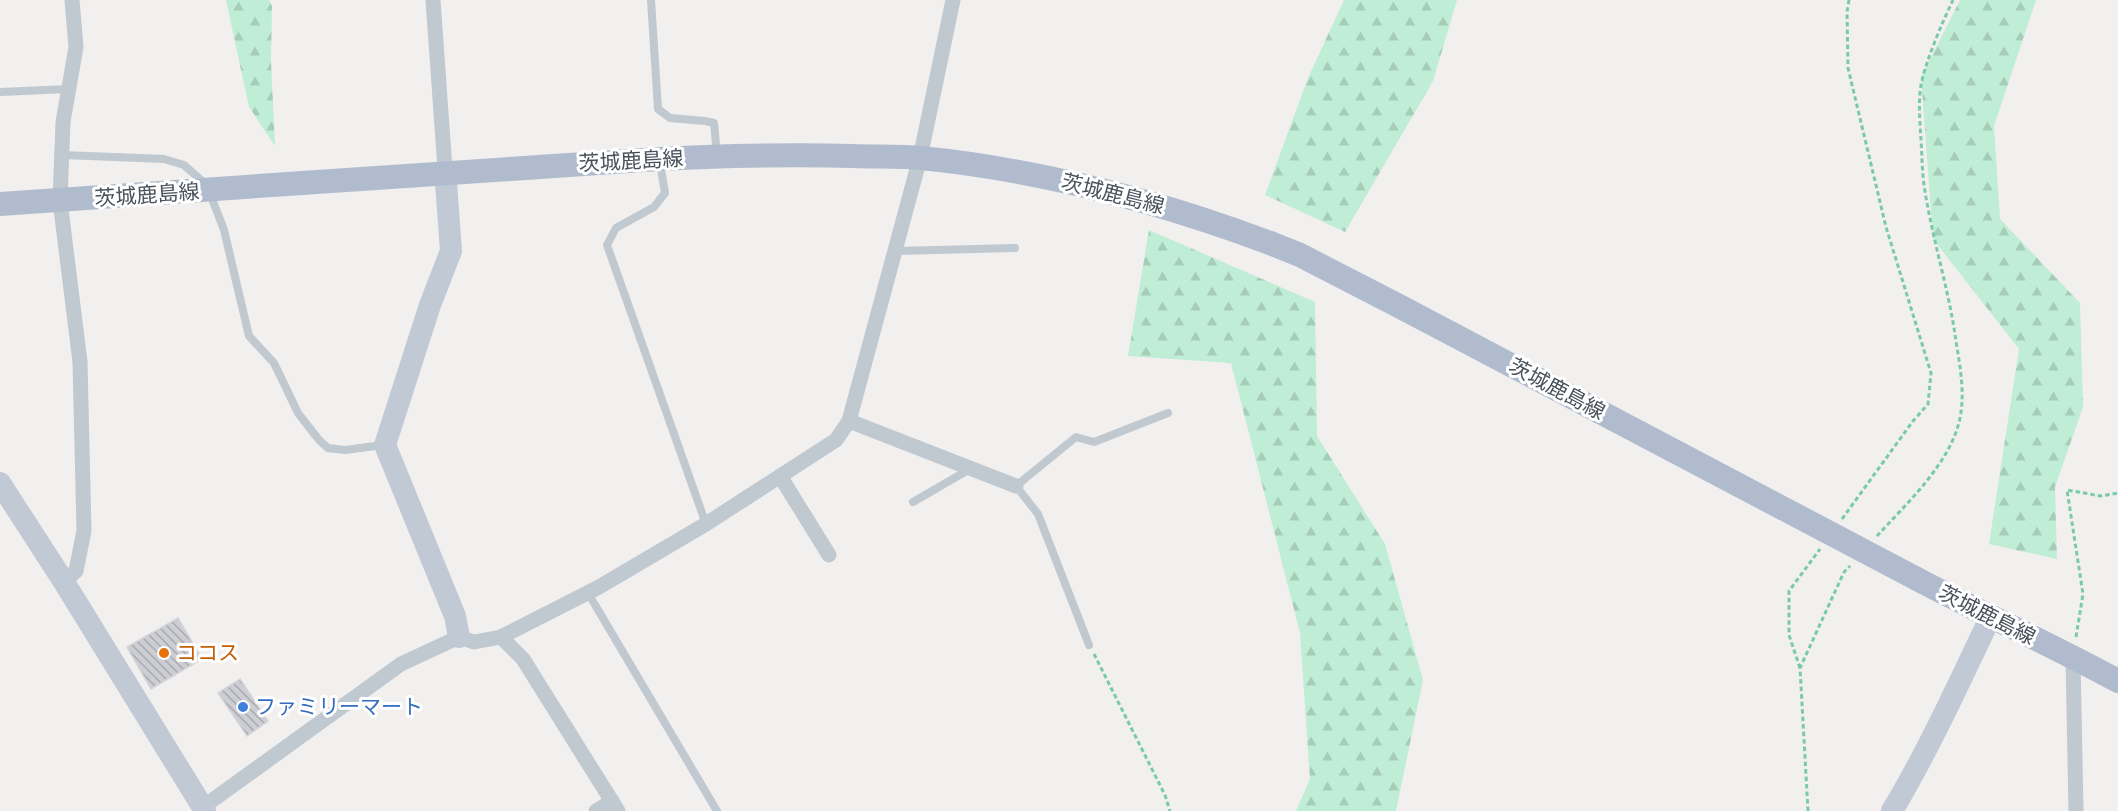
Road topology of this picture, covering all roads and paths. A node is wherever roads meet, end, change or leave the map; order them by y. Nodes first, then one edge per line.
1 (72, 0) edge
2 (433, 0) edge
3 (651, 0) edge
4 (953, 0) edge
5 (1849, 0) edge
6 (1953, 0) edge
7 (69, 89) junction
8 (0, 92) edge
9 (63, 155) junction
10 (717, 157) junction
11 (920, 158) junction
12 (652, 159) junction
13 (445, 169) joint
14 (209, 190) junction
15 (60, 201) junction
16 (0, 204) edge
17 (1014, 248) dead end
18 (895, 251) junction
19 (1168, 412) dead end
20 (849, 421) junction
21 (385, 445) junction
22 (971, 468) junction
23 (780, 476) junction
24 (0, 483) edge
25 (1016, 486) junction
26 (2118, 493) edge
27 (913, 502) dead end
28 (706, 524) junction
29 (1838, 525) dead end
30 (1874, 540) dead end
31 (1824, 544) dead end
32 (829, 555) dead end
33 (1852, 564) dead end
34 (64, 582) junction
35 (588, 593) junction
36 (1990, 618) junction
37 (459, 637) junction
38 (501, 637) junction
39 (1089, 645) joint
40 (2073, 657) junction
41 (1800, 668) junction
42 (2118, 681) edge
43 (615, 806) edge
44 (204, 809) edge
45 (596, 811) edge
46 (717, 811) edge
47 (1170, 811) edge
48 (1808, 811) edge
49 (1892, 811) edge
50 (2076, 811) edge

1 - 7 street
2 - 13 street
3 - 10 lane
4 - 11 street
5 - 29 path
6 - 30 path
7 - 8 lane
7 - 9 street
9 - 14 lane
9 - 15 street
10 - 11 main road, 茨城鹿島線
10 - 12 main road, 茨城鹿島線
11 - 18 street
11 - 36 main road, 茨城鹿島線, bridge
12 - 14 main road, 茨城鹿島線, bridge
12 - 28 lane
13 - 21 street
14 - 15 main road, 茨城鹿島線
14 - 21 lane
15 - 16 main road, 茨城鹿島線
15 - 34 street
17 - 18 lane
18 - 20 street
19 - 25 lane
20 - 22 street
20 - 23 street
21 - 37 street
22 - 25 street
22 - 27 lane
23 - 28 street
23 - 32 street
24 - 34 street
25 - 39 lane
26 - 40 path
28 - 35 street
31 - 41 path
33 - 41 path
34 - 44 street
35 - 38 street
35 - 46 lane
36 - 40 main road, 茨城鹿島線
36 - 49 street
37 - 38 street
37 - 44 street
38 - 43 street
39 - 47 path
40 - 42 main road, 茨城鹿島線
40 - 50 street
41 - 48 path
43 - 45 street

